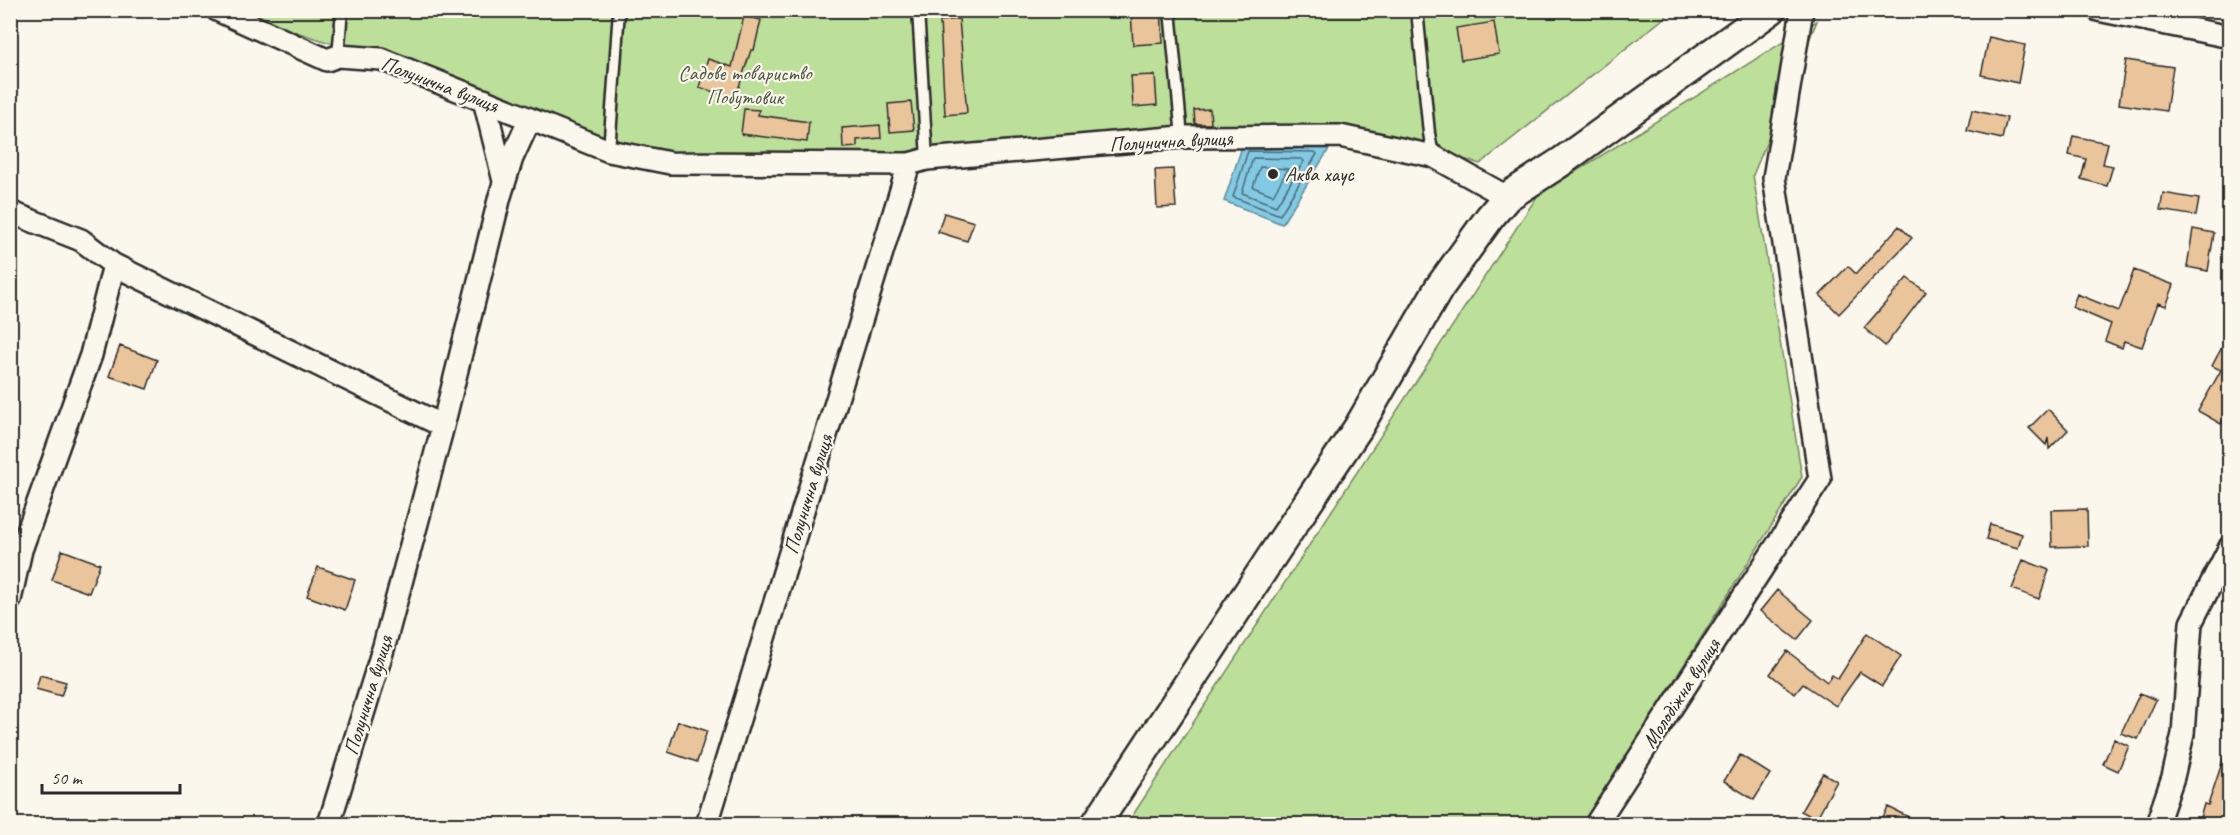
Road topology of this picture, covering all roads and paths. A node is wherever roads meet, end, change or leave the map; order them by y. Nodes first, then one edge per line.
1 (217, 10) edge
2 (342, 10) edge
3 (620, 10) edge
4 (918, 10) edge
5 (1170, 10) edge
6 (1418, 10) edge
7 (1771, 10) edge
8 (1802, 10) edge
9 (2098, 10) edge
10 (2229, 37) edge
11 (338, 56) junction
12 (484, 100) junction
13 (530, 119) junction
14 (1182, 137) junction
15 (609, 151) junction
16 (1433, 156) junction
17 (918, 161) junction
18 (505, 181) junction
19 (1508, 198) junction
20 (10, 212) edge
21 (114, 266) junction
22 (443, 426) junction
23 (2229, 547) edge
24 (10, 600) edge
25 (329, 825) edge
26 (707, 825) edge
27 (1096, 825) edge
28 (1596, 825) edge
29 (2157, 825) edge

1 - 11 street, Полунична вулиця
2 - 11 lane
3 - 15 lane
4 - 17 lane
5 - 14 lane
6 - 16 lane
7 - 19 main road
8 - 28 street, Молодіжна вулиця
9 - 10 street
11 - 12 street, Полунична вулиця
12 - 13 street, Полунична вулиця
12 - 18 street
13 - 15 street, Полунична вулиця
13 - 18 street, Полунична вулиця
14 - 16 street, Полунична вулиця
14 - 17 street, Полунична вулиця
15 - 17 street, Полунична вулиця
16 - 19 street, Полунична вулиця
17 - 26 street, Полунична вулиця
18 - 22 street, Полунична вулиця
19 - 27 main road
20 - 21 street
21 - 22 street
21 - 24 street
22 - 25 street, Полунична вулиця
23 - 29 street

